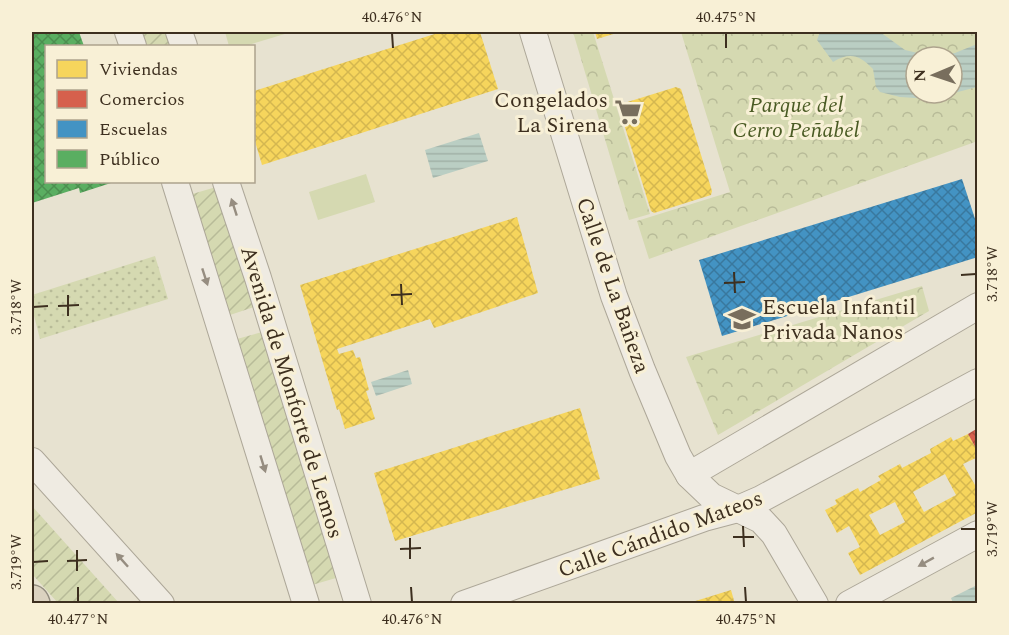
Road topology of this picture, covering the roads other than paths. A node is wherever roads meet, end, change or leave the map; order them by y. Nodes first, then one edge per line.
1 (533, 32) edge
2 (175, 183) edge
3 (226, 183) edge
4 (978, 306) edge
5 (978, 382) edge
6 (32, 461) edge
7 (689, 475) junction
8 (738, 509) junction
9 (978, 534) edge
10 (161, 603) edge
11 (306, 603) edge
12 (358, 603) edge
13 (464, 603) edge
14 (815, 603) edge
15 (849, 603) edge

1 - 7 street, Calle de La Bañeza
2 -> 11 street
12 -> 3 street, Avenida de Monforte de Lemos
4 - 7 street
5 - 8 street, Calle Cándido Mateos
10 -> 6 street
7 - 8 street, Calle de La Bañeza
8 - 13 street, Calle Cándido Mateos
8 - 14 street, Calle de La Bañeza
9 -> 15 street

